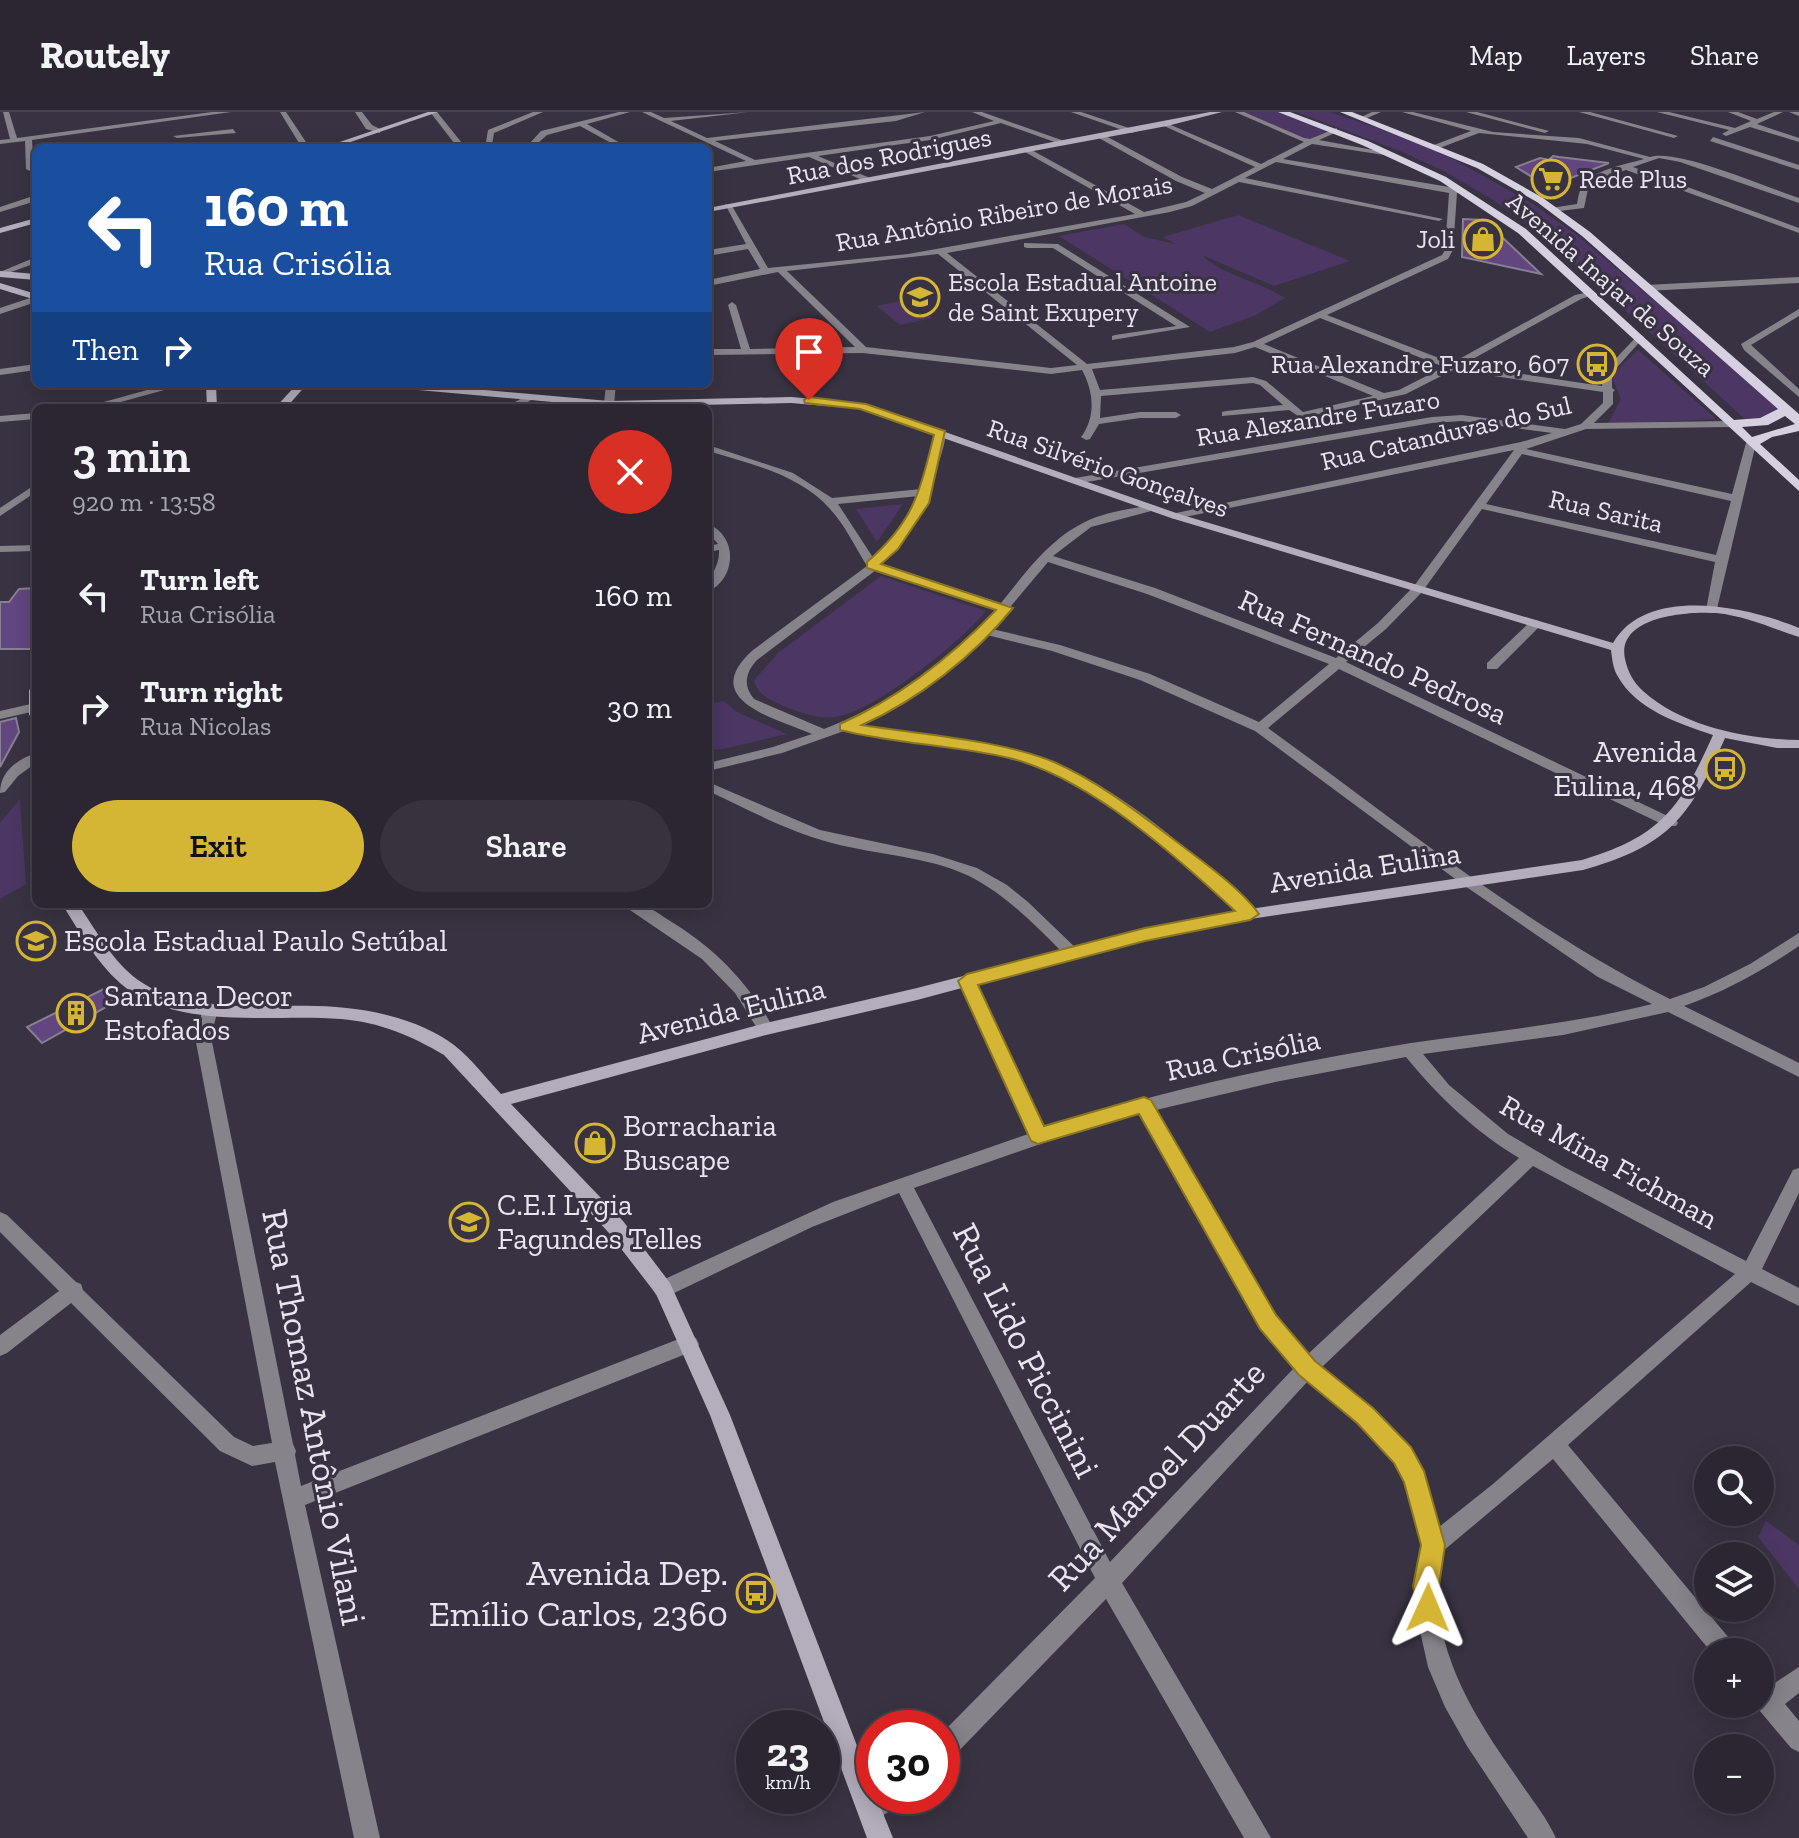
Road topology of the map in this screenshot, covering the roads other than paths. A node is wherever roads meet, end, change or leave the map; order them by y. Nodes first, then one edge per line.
1 (6, 112) edge
2 (228, 112) edge
3 (283, 112) edge
4 (358, 112) edge
5 (433, 112) edge
6 (540, 112) edge
7 (627, 112) edge
8 (645, 112) edge
9 (746, 112) edge
10 (878, 112) edge
11 (922, 112) edge
12 (975, 112) edge
13 (1074, 112) edge
14 (1219, 112) edge
15 (1238, 112) edge
16 (1282, 112) edge
17 (1344, 112) edge
18 (1378, 112) edge
19 (1405, 112) edge
20 (1469, 112) edge
21 (1582, 112) edge
22 (1660, 112) edge
23 (1731, 112) edge
24 (1780, 112) edge
25 (1792, 112) edge
26 (1799, 114) edge
27 (167, 116) edge
28 (1363, 118) junction
29 (896, 119) junction
30 (663, 120) junction
31 (1002, 121) junction
32 (907, 123) dead end
33 (1753, 123) junction
34 (582, 124) junction
35 (1167, 124) junction
36 (918, 128) dead end
37 (1334, 130) junction
38 (1736, 130) junction
39 (233, 131) dead end
40 (377, 131) junction
41 (1134, 131) junction
42 (1477, 131) junction
43 (177, 136) junction
44 (1674, 136) dead end
45 (941, 137) junction
46 (1101, 137) junction
47 (28, 138) junction
48 (14, 140) junction
49 (706, 140) junction
50 (1799, 140) edge
51 (0, 142) edge
52 (1310, 142) junction
53 (1587, 142) junction
54 (1066, 143) junction
55 (180, 144) edge
56 (303, 144) edge
57 (338, 144) edge
58 (459, 144) edge
59 (486, 144) edge
60 (534, 144) edge
61 (618, 144) edge
62 (1437, 147) junction
63 (1028, 150) junction
64 (807, 153) junction
65 (1391, 154) junction
66 (1649, 158) junction
67 (1276, 160) junction
68 (752, 161) junction
69 (1623, 166) junction
70 (1261, 167) junction
71 (1799, 168) edge
72 (30, 169) dead end
73 (712, 169) edge
74 (1238, 179) junction
75 (867, 180) junction
76 (1458, 191) junction
77 (1211, 192) junction
78 (32, 199) edge
79 (1799, 201) edge
80 (728, 206) junction
81 (712, 209) edge
82 (0, 210) edge
83 (1554, 210) junction
84 (1143, 215) junction
85 (1439, 219) dead end
86 (0, 220) edge
87 (32, 221) edge
88 (16, 226) junction
89 (0, 231) edge
90 (1799, 231) edge
91 (995, 242) junction
92 (751, 246) junction
93 (712, 252) edge
94 (941, 252) junction
95 (32, 262) edge
96 (781, 270) junction
97 (765, 271) junction
98 (1, 274) edge
99 (32, 276) edge
100 (1799, 280) edge
101 (712, 282) edge
102 (2, 287) edge
103 (1646, 288) junction
104 (1590, 293) junction
105 (32, 297) edge
106 (32, 299) edge
107 (732, 305) dead end
108 (0, 311) edge
109 (1799, 312) edge
110 (1318, 314) junction
111 (1639, 337) junction
112 (1115, 338) dead end
113 (1256, 344) junction
114 (863, 350) junction
115 (746, 351) junction
116 (712, 352) edge
117 (1454, 367) junction
118 (32, 368) edge
119 (1086, 368) junction
120 (0, 372) edge
121 (165, 388) edge
122 (298, 388) edge
123 (458, 388) edge
124 (611, 388) edge
125 (1610, 390) junction
126 (1096, 393) junction
127 (1799, 394) edge
128 (531, 397) junction
129 (1385, 397) junction
130 (103, 404) edge
131 (284, 404) edge
132 (518, 404) edge
133 (609, 404) joint
134 (712, 405) edge
135 (1292, 407) junction
136 (1787, 410) junction
137 (1226, 414) dead end
138 (1176, 415) dead end
139 (32, 416) edge
140 (0, 419) edge
141 (1799, 421) edge
142 (1095, 422) junction
143 (1731, 424) junction
144 (1585, 426) junction
145 (1799, 427) edge
146 (1568, 431) junction
147 (941, 434) junction
148 (1086, 437) dead end
149 (1751, 443) junction
150 (1522, 448) junction
151 (712, 449) edge
152 (1075, 481) junction
153 (1799, 487) edge
154 (32, 490) edge
155 (926, 492) junction
156 (1738, 499) junction
157 (830, 502) junction
158 (1481, 506) junction
159 (1151, 508) junction
160 (0, 513) edge
161 (1175, 516) junction
162 (712, 530) edge
163 (724, 546) junction
164 (32, 548) edge
165 (712, 548) edge
166 (0, 549) edge
167 (1047, 558) junction
168 (1721, 560) junction
169 (872, 565) junction
170 (712, 584) edge
171 (1418, 589) junction
172 (1006, 608) junction
173 (1712, 610) junction
174 (1535, 624) junction
175 (984, 631) junction
176 (1799, 633) edge
177 (1617, 648) junction
178 (1337, 663) junction
179 (1492, 666) dead end
180 (32, 708) edge
181 (0, 715) edge
182 (845, 727) junction
183 (1260, 728) junction
184 (824, 734) junction
185 (1720, 735) junction
186 (1799, 744) edge
187 (32, 760) edge
188 (712, 766) edge
189 (712, 788) edge
190 (0, 789) edge
191 (1671, 823) junction
192 (1467, 880) junction
193 (73, 908) edge
194 (637, 908) edge
195 (1250, 914) junction
196 (1799, 938) edge
197 (1073, 953) junction
198 (967, 981) junction
199 (1669, 1008) junction
200 (210, 1009) junction
201 (766, 1029) junction
202 (1410, 1050) junction
203 (1799, 1071) edge
204 (498, 1101) junction
205 (1144, 1105) junction
206 (1038, 1136) junction
207 (1532, 1156) junction
208 (1799, 1175) edge
209 (903, 1184) junction
210 (0, 1220) edge
211 (1751, 1271) junction
212 (663, 1289) junction
213 (74, 1290) junction
214 (1799, 1298) edge
215 (689, 1344) junction
216 (0, 1347) edge
217 (1307, 1368) junction
218 (1554, 1444) junction
219 (286, 1451) junction
220 (293, 1499) junction
221 (1433, 1545) junction
222 (1108, 1581) junction
223 (1714, 1638) edge
224 (1799, 1679) edge
225 (1774, 1693) edge
226 (1774, 1710) edge
227 (960, 1732) edge
228 (1799, 1740) edge
229 (856, 1774) edge
230 (871, 1814) edge
231 (367, 1838) edge
232 (880, 1838) edge
233 (1258, 1838) edge
234 (1543, 1838) edge

1 - 48 street
2 - 27 street
3 - 56 street
4 - 40 street
5 - 40 street
5 - 58 street
6 - 59 street
7 - 34 street
8 - 30 street
9 - 30 street
10 - 29 street
11 - 29 street
12 - 31 street
13 - 41 street
14 - 35 street, Rua dos Rodrigues
15 - 52 street
16 - 37 main road, Avenida Inajar de Souza
17 - 28 main road, Avenida Inajar de Souza
18 - 28 street
19 - 42 street
20 - 53 street
21 - 44 street
22 - 38 street
23 - 33 street
24 - 33 street
25 - 26 street
27 - 43 street
27 - 47 street
28 - 62 main road, Avenida Inajar de Souza
29 - 32 street
29 - 49 street
30 - 49 street
31 - 45 street
31 - 54 street
33 - 38 street
33 - 50 street
34 - 60 street
34 - 61 street
35 - 41 street, Rua dos Rodrigues
35 - 70 street
36 - 45 street
37 - 52 street, Rua Antônio Ribeiro de Morais
37 - 65 main road, Avenida Inajar de Souza
38 - 71 street
39 - 43 street
40 - 57 street
41 - 46 street, Rua dos Rodrigues
42 - 53 street
42 - 62 street
43 - 55 street
45 - 64 street
46 - 54 street, Rua dos Rodrigues
46 - 77 street
47 - 48 street
47 - 72 street
48 - 51 street
49 - 68 street
52 - 65 street
52 - 67 street, Rua Antônio Ribeiro de Morais
53 - 66 street
54 - 63 street, Rua dos Rodrigues
62 - 83 main road, Avenida Inajar de Souza
63 - 75 street, Rua dos Rodrigues
63 - 84 street
64 - 68 street
64 - 75 street
65 - 76 main road, Avenida Inajar de Souza
66 - 69 street
66 - 79 street
67 - 70 street, Rua Antônio Ribeiro de Morais
67 - 76 street
68 - 73 street
69 - 83 street
69 - 90 street
70 - 74 street, Rua Antônio Ribeiro de Morais
74 - 77 street, Rua Antônio Ribeiro de Morais
74 - 85 street
75 - 80 street, Rua dos Rodrigues
76 - 104 main road, Avenida Inajar de Souza
76 - 110 street
77 - 84 street, Rua Antônio Ribeiro de Morais
78 - 82 street
80 - 81 street, Rua dos Rodrigues
80 - 92 street
83 - 103 main road, Avenida Inajar de Souza
84 - 91 street, Rua Antônio Ribeiro de Morais
86 - 88 street
87 - 88 street
88 - 89 street
91 - 94 street, Rua Antônio Ribeiro de Morais
91 - 112 street
92 - 93 street
92 - 97 street
94 - 96 street, Rua Antônio Ribeiro de Morais
94 - 119 street
95 - 98 street
96 - 97 street, Rua Antônio Ribeiro de Morais
96 - 114 street
97 - 101 street, Rua Antônio Ribeiro de Morais
98 - 99 street
99 - 102 street
100 - 103 street
102 - 105 street
103 - 136 main road, Avenida Inajar de Souza
104 - 111 main road, Avenida Inajar de Souza
104 - 117 street
106 - 108 street
107 - 115 street
109 - 127 street
110 - 113 street
110 - 117 street
111 - 125 street
111 - 143 main road, Avenida Inajar de Souza
113 - 119 street
113 - 129 street
114 - 115 street
114 - 119 street
115 - 116 street
117 - 125 street
117 - 129 street
118 - 120 street
119 - 126 street
121 - 130 street
122 - 131 street
123 - 128 street, Rua Silvério Gonçalves
124 - 133 street
125 - 144 street
126 - 135 street
126 - 142 street
128 - 132 street
128 - 133 street, Rua Silvério Gonçalves
129 - 135 street
134 - 147 street, Rua Silvério Gonçalves
135 - 137 street
136 - 141 main road, Avenida Inajar de Souza
136 - 143 main road
138 - 142 street
139 - 140 street
142 - 148 street
143 - 144 street, Rua Catanduvas do Sul
143 - 149 main road, Avenida Inajar de Souza
144 - 146 street, Rua Catanduvas do Sul
145 - 149 main road
146 - 150 street, Rua Catanduvas do Sul
146 - 152 street, Rua Alexandre Fuzaro
147 - 152 street, Rua Silvério Gonçalves
147 - 155 street
149 - 153 main road, Avenida Inajar de Souza
149 - 156 street
150 - 156 street
150 - 158 street
150 - 161 street, Rua Catanduvas do Sul
151 - 157 street
152 - 159 street, Rua Silvério Gonçalves
154 - 160 street
155 - 157 street
155 - 169 street
156 - 168 street
157 - 169 street
158 - 168 street, Rua Sarita
158 - 171 street
159 - 161 street, Rua Silvério Gonçalves
159 - 167 street
161 - 171 street, Rua Silvério Gonçalves
162 - 163 street
163 - 165 street
163 - 170 street
164 - 166 street
167 - 172 street
167 - 178 street, Rua Fernando Pedrosa
168 - 173 street
169 - 172 street
169 - 184 street
171 - 174 street, Rua Silvério Gonçalves
171 - 178 street
172 - 175 street
173 - 176 street
173 - 177 street
174 - 177 street, Rua Silvério Gonçalves
174 - 179 street
175 - 182 street
175 - 183 street
177 - 185 street
178 - 183 street
178 - 191 street, Rua Fernando Pedrosa
180 - 181 street
182 - 184 street
182 - 195 street
183 - 192 street
184 - 188 street
185 - 186 street
185 - 191 street, Avenida Eulina
187 - 190 street
189 - 197 street
191 - 192 street, Avenida Eulina
192 - 195 street, Avenida Eulina
192 - 199 street
193 - 200 street
194 - 201 street
195 - 197 street, Avenida Eulina
196 - 199 street, Rua Crisólia
197 - 198 street, Avenida Eulina
198 - 201 street, Avenida Eulina
198 - 206 street
199 - 202 street, Rua Crisólia
199 - 203 street
200 - 204 street
200 - 219 street, Rua Thomaz Antônio Vilani
201 - 204 street, Avenida Eulina
202 - 205 street, Rua Crisólia
202 - 207 street, Rua Mina Fichman
204 - 212 street
205 - 206 street, Rua Crisólia
205 - 217 street
206 - 209 street, Rua Crisólia
207 - 211 street, Rua Mina Fichman
207 - 217 street, Rua Manoel Duarte
208 - 211 street
209 - 212 street, Rua Crisólia
209 - 222 street, Rua Lido Piccinini
210 - 213 street
211 - 214 street, Rua Mina Fichman
211 - 218 street
212 - 215 street
213 - 216 street
213 - 219 street
215 - 220 street
215 - 229 street
217 - 221 street
217 - 222 street, Rua Manoel Duarte
218 - 221 street
218 - 223 street
219 - 220 street, Rua Thomaz Antônio Vilani
220 - 231 street, Rua Thomaz Antônio Vilani
221 - 234 street
222 - 227 street, Rua Manoel Duarte
222 - 233 street, Rua Lido Piccinini
224 - 225 street
226 - 228 street
230 - 232 street

